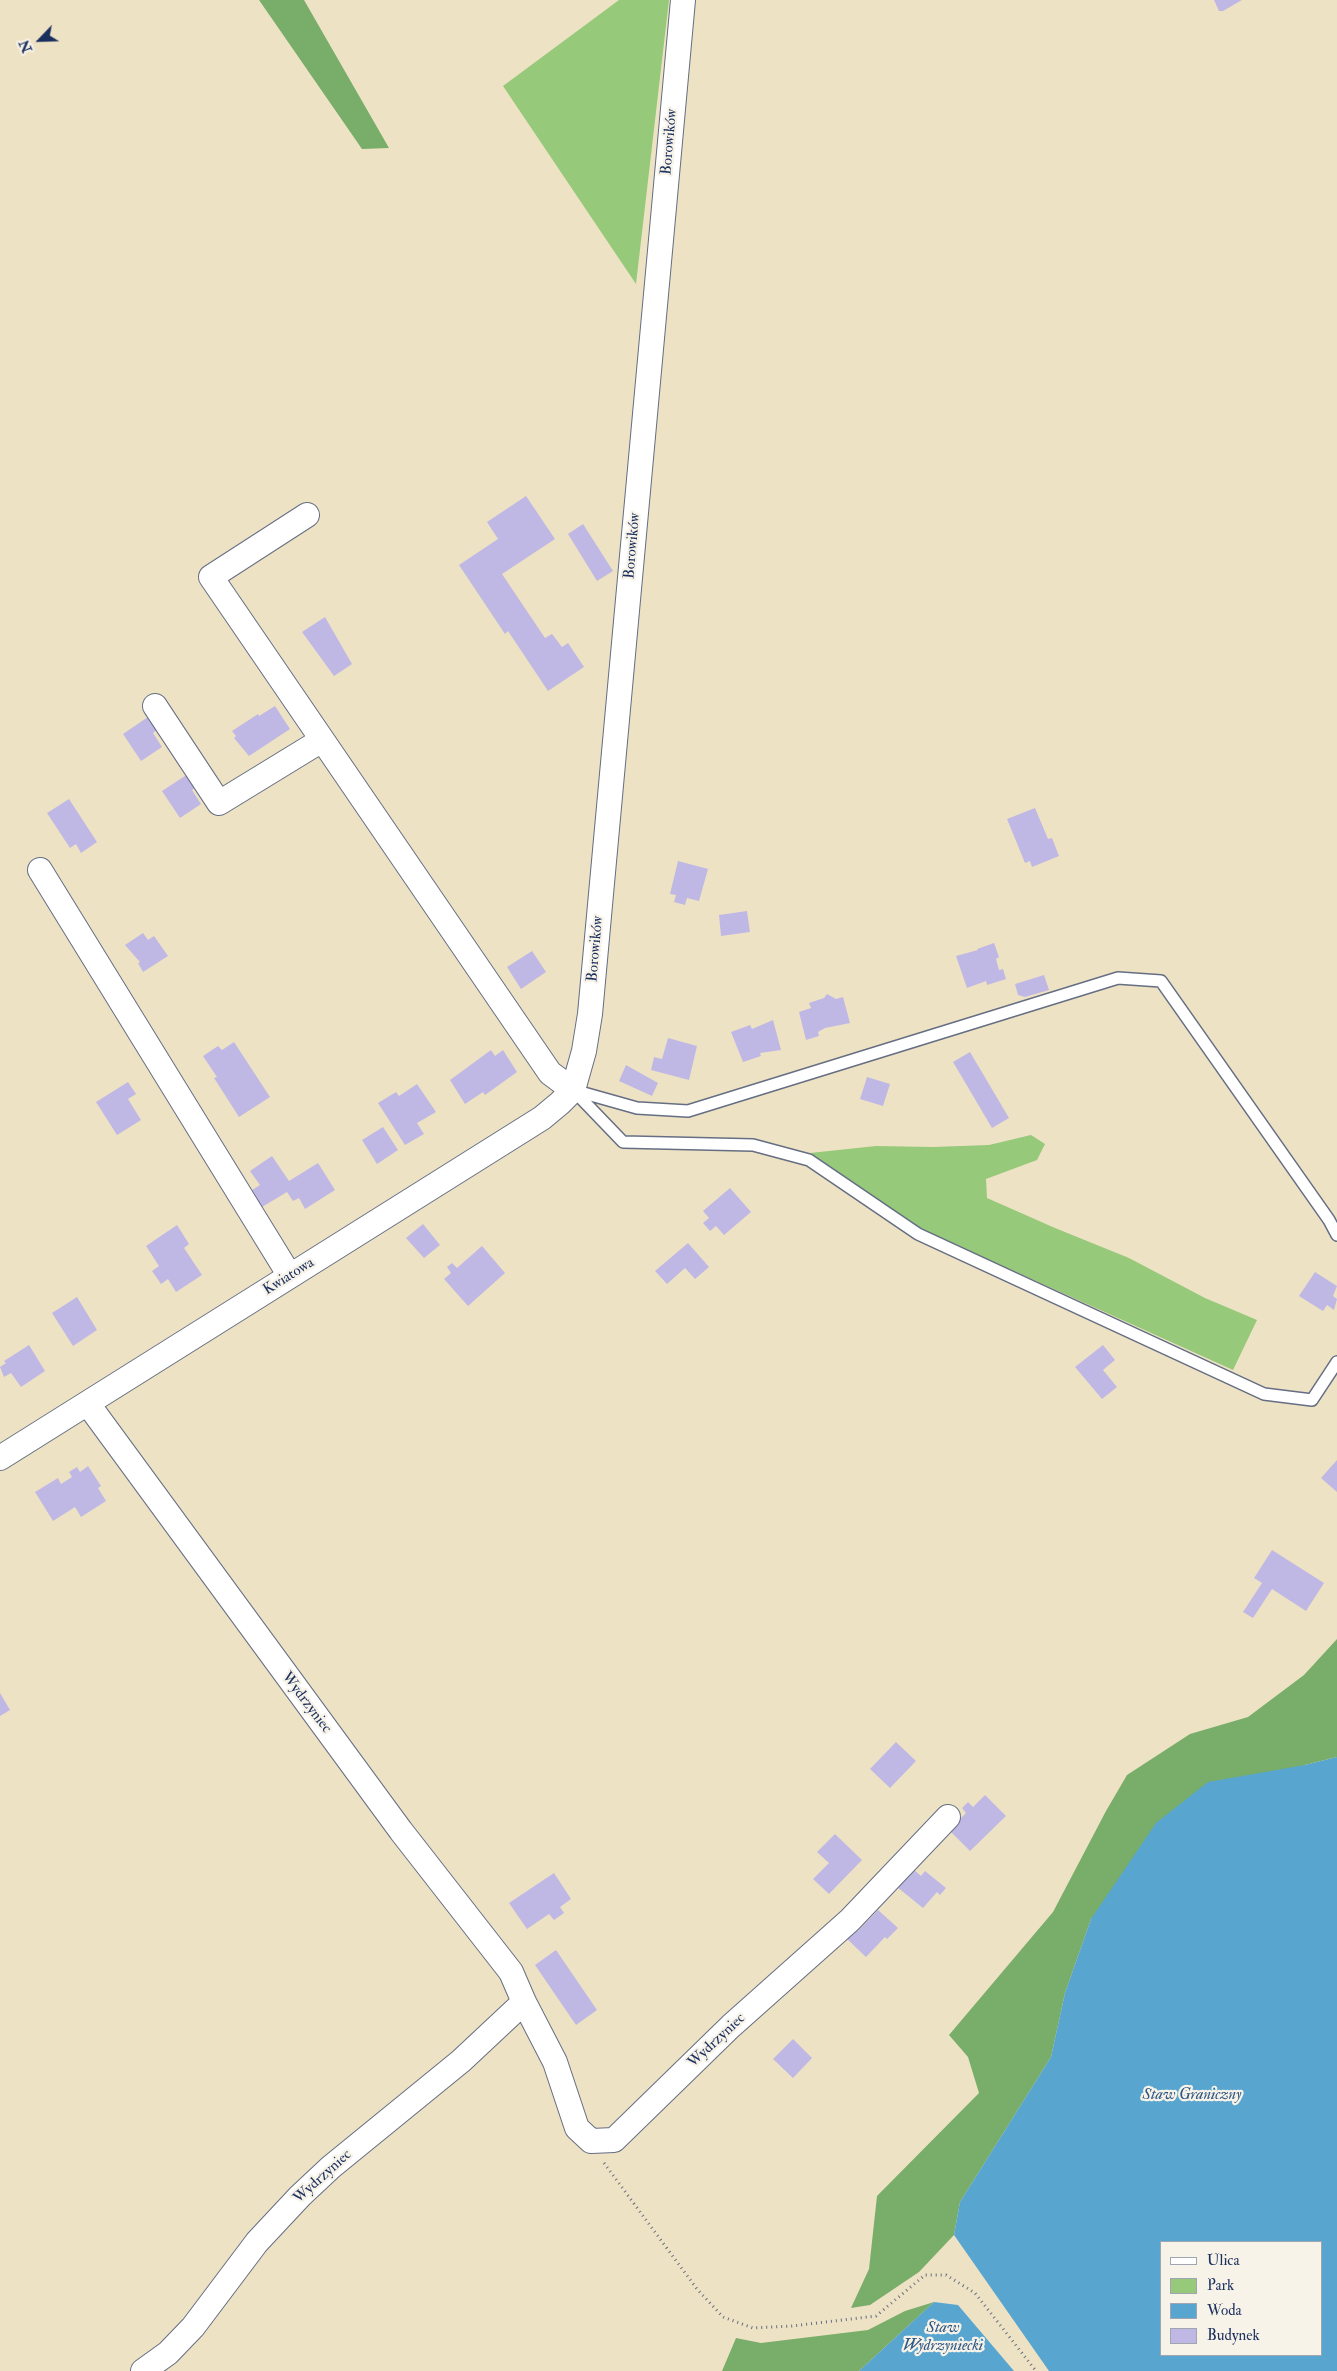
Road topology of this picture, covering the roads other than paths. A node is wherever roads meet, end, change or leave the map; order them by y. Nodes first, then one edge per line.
1 (683, 0) edge
2 (308, 515) dead end
3 (155, 706) dead end
4 (322, 740) junction
5 (40, 870) dead end
6 (573, 1090) junction
7 (1337, 1235) edge
8 (290, 1276) junction
9 (1337, 1362) edge
10 (88, 1404) junction
11 (0, 1458) edge
12 (948, 1817) dead end
13 (524, 2002) junction
14 (143, 2371) edge

1 - 6 street, Borowików
2 - 4 street
3 - 4 street
4 - 6 street
5 - 8 street
6 - 7 lane
6 - 8 street, Kwiatowa
6 - 9 lane
8 - 10 street, Kwiatowa
10 - 11 street, Kwiatowa
10 - 13 street, Wydrzyniec
12 - 13 street, Wydrzyniec
13 - 14 street, Wydrzyniec

